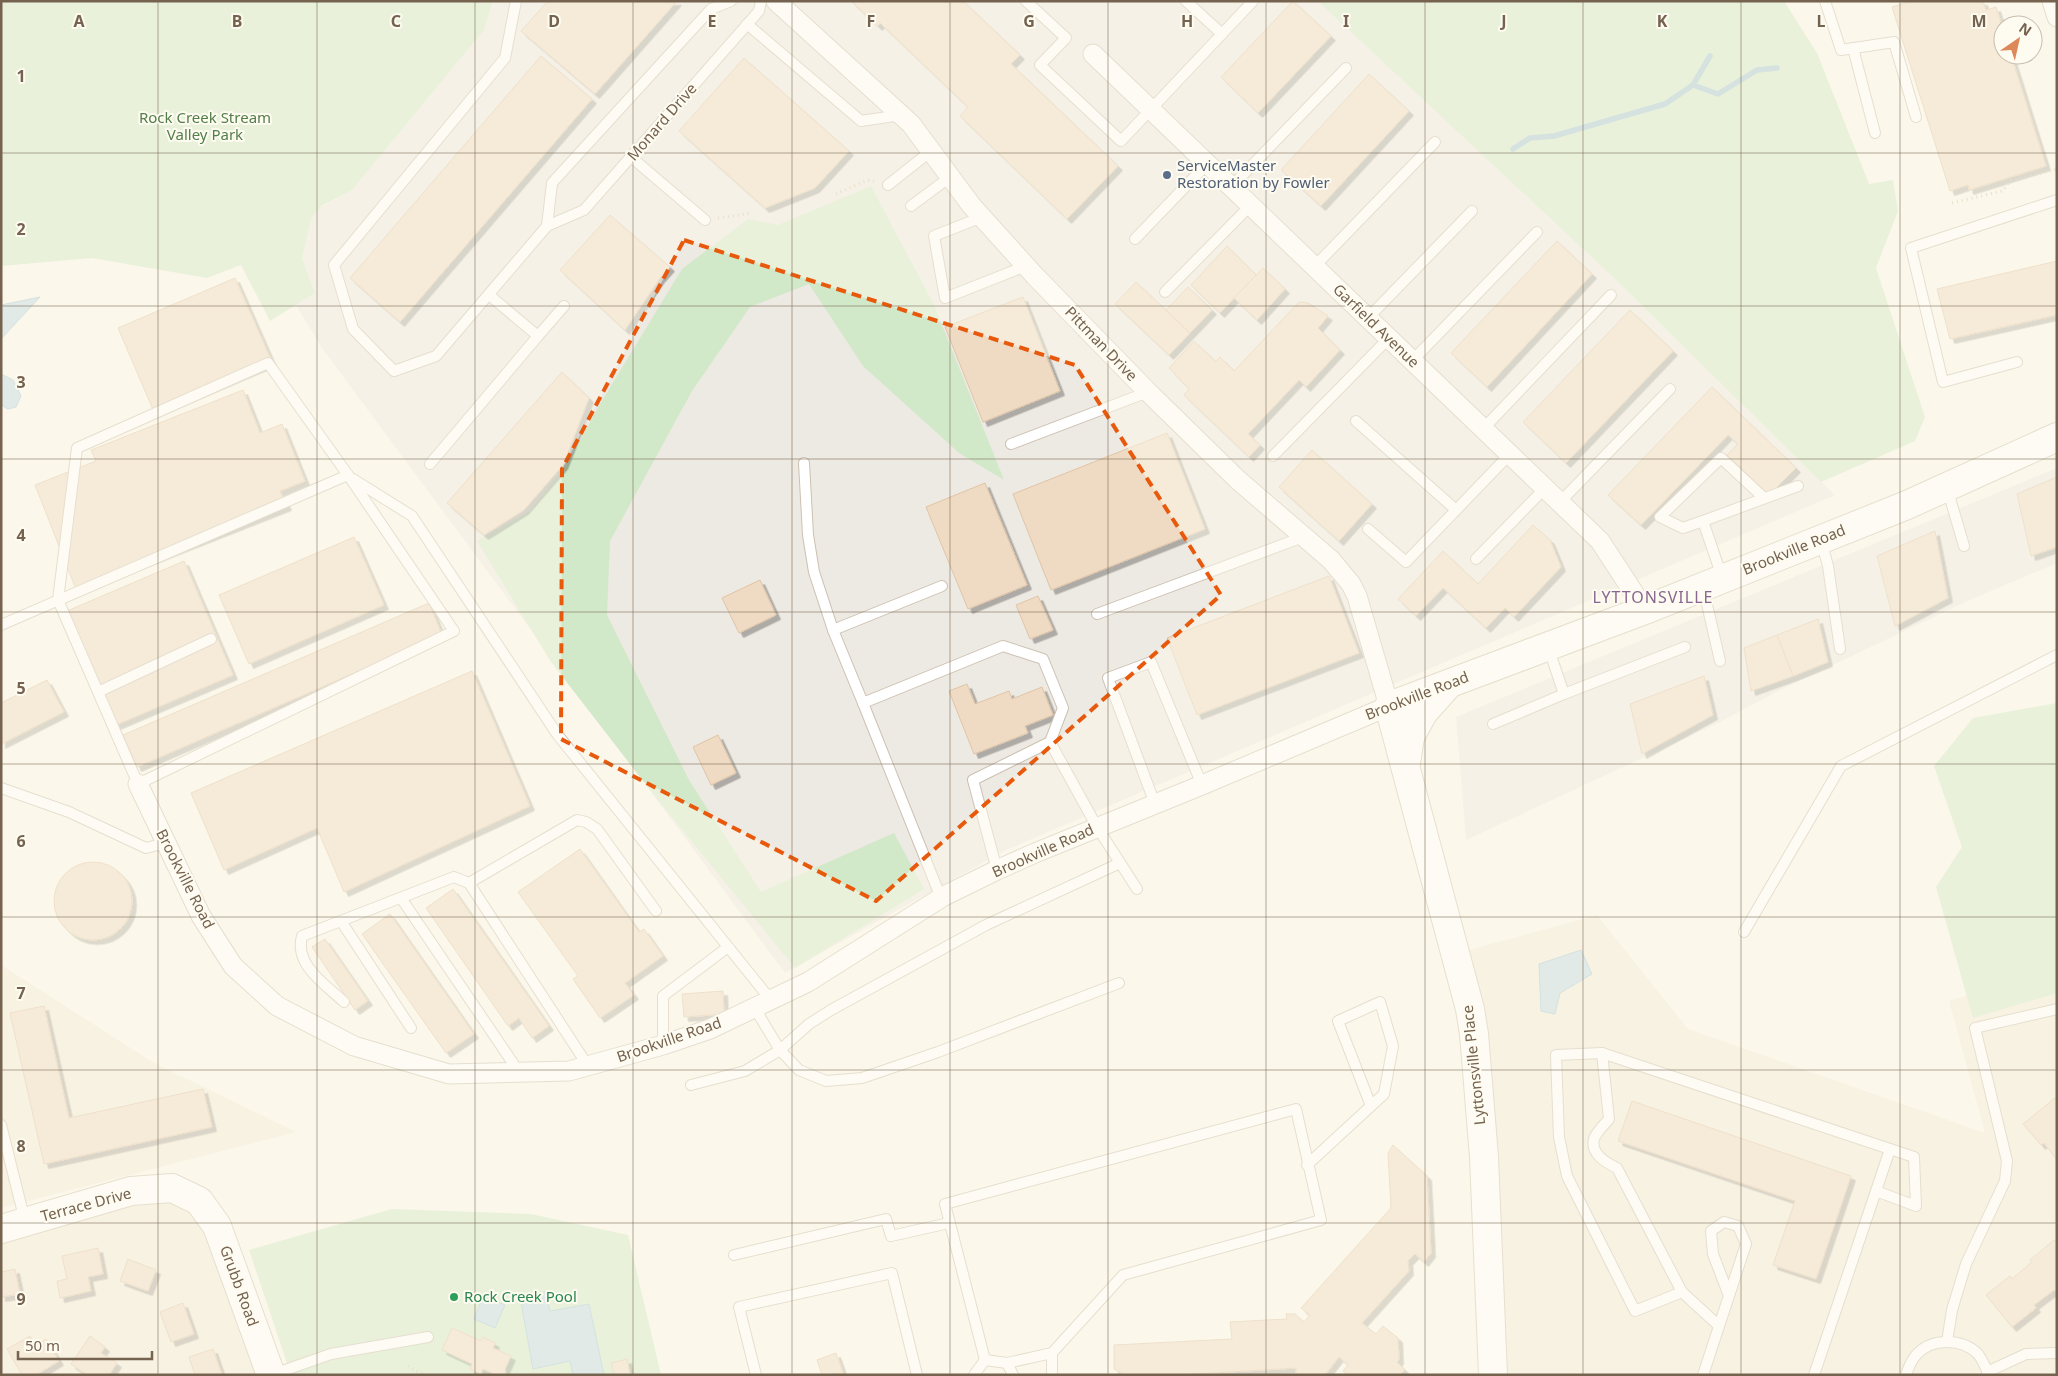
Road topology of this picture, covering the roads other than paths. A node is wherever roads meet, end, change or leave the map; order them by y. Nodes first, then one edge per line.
1 (516, 1) edge
2 (731, 1) edge
3 (761, 1) edge
4 (776, 1) edge
5 (1026, 1) edge
6 (1186, 1) edge
7 (1253, 1) edge
8 (1825, 1) edge
9 (2052, 1) edge
10 (2057, 17) edge
11 (747, 24) junction
12 (1222, 34) junction
13 (1853, 48) junction
14 (1093, 54) dead end
15 (1346, 68) dead end
16 (1151, 111) junction
17 (901, 115) junction
18 (1916, 117) dead end
19 (1875, 133) dead end
20 (1435, 142) dead end
21 (931, 151) junction
22 (631, 157) junction
23 (1207, 164) junction
24 (950, 177) junction
25 (888, 185) road end
26 (1231, 187) junction
27 (2057, 200) edge
28 (911, 206) dead end
29 (1250, 206) junction
30 (1472, 211) dead end
31 (982, 217) junction
32 (705, 220) road end
33 (547, 226) junction
34 (1536, 232) dead end
35 (1135, 239) dead end
36 (1026, 266) junction
37 (1314, 267) junction
38 (1165, 292) dead end
39 (1611, 294) dead end
40 (488, 295) junction
41 (564, 306) dead end
42 (1368, 318) junction
43 (538, 336) junction
44 (1389, 338) junction
45 (1412, 361) junction
46 (2017, 362) dead end
47 (1670, 389) dead end
48 (1148, 392) junction
49 (1356, 421) dead end
50 (1483, 429) junction
51 (2057, 438) edge
52 (1012, 444) dead end
53 (1510, 454) junction
54 (1273, 456) dead end
55 (430, 464) dead end
56 (804, 464) dead end
57 (348, 475) junction
58 (1798, 486) dead end
59 (1545, 488) junction
60 (1946, 488) junction
61 (1764, 498) junction
62 (1560, 502) junction
63 (1456, 510) junction
64 (1704, 522) junction
65 (1368, 529) dead end
66 (1304, 537) junction
67 (1820, 539) junction
68 (1964, 546) dead end
69 (1476, 559) dead end
70 (1712, 582) junction
71 (942, 586) dead end
72 (58, 600) junction
73 (1646, 610) junction
74 (1097, 614) dead end
75 (1, 625) edge
76 (833, 630) junction
77 (212, 638) dead end
78 (1548, 646) junction
79 (1685, 647) dead end
80 (1840, 649) dead end
81 (2057, 655) edge
82 (1720, 661) dead end
83 (1450, 683) junction
84 (98, 692) junction
85 (1564, 694) junction
86 (863, 703) junction
87 (1389, 706) junction
88 (1493, 724) dead end
89 (1050, 742) junction
90 (1406, 767) junction
91 (138, 784) junction
92 (1202, 785) junction
93 (1, 788) edge
94 (1155, 804) junction
95 (1097, 827) junction
96 (166, 843) junction
97 (1120, 863) junction
98 (997, 870) junction
99 (469, 884) junction
100 (1137, 889) dead end
101 (401, 898) junction
102 (941, 898) junction
103 (656, 911) dead end
104 (341, 921) junction
105 (1744, 932) dead end
106 (728, 947) junction
107 (1119, 983) dead end
108 (344, 1002) dead end
109 (762, 1003) junction
110 (2057, 1009) edge
111 (411, 1028) dead end
112 (663, 1046) junction
113 (780, 1050) junction
114 (1602, 1053) junction
115 (588, 1066) junction
116 (519, 1072) junction
117 (691, 1084) dead end
118 (1371, 1106) junction
119 (1, 1125) edge
120 (1890, 1149) junction
121 (1307, 1165) junction
122 (1876, 1192) junction
123 (199, 1201) joint
124 (949, 1223) junction
125 (13, 1226) edge
126 (734, 1255) dead end
127 (1682, 1292) junction
128 (1730, 1296) junction
129 (1718, 1325) junction
130 (428, 1337) dead end
131 (1947, 1342) junction
132 (1052, 1353) junction
133 (2057, 1353) edge
134 (984, 1360) junction
135 (1007, 1363) junction
136 (1988, 1373) edge
137 (271, 1375) edge
138 (756, 1375) edge
139 (917, 1375) edge
140 (974, 1375) edge
141 (1013, 1375) edge
142 (1052, 1375) edge
143 (1494, 1375) edge
144 (1704, 1375) edge
145 (1814, 1375) edge
146 (1906, 1375) edge

1 - 40 lane, Monard Drive
2 - 33 lane
3 - 11 lane, Monard Drive
4 - 17 street, Pittman Drive
5 - 16 lane
6 - 12 lane
7 - 12 lane
8 - 13 lane
9 - 10 street
11 - 17 lane
11 - 22 lane, Monard Drive
12 - 16 lane
13 - 18 lane
13 - 19 lane
14 - 16 street, Garfield Avenue
15 - 26 lane
16 - 23 street, Garfield Avenue
17 - 21 street, Pittman Drive
20 - 37 lane
21 - 24 street, Pittman Drive
21 - 25 lane
22 - 32 lane
22 - 33 lane, Monard Drive
23 - 26 street, Garfield Avenue
23 - 35 lane
24 - 28 lane
24 - 31 street, Pittman Drive
26 - 29 street, Garfield Avenue
27 - 46 lane
29 - 37 street, Garfield Avenue
29 - 38 lane
30 - 42 lane
31 - 36 street, Pittman Drive
31 - 36 lane
33 - 40 lane, Monard Drive
34 - 45 lane
36 - 48 street, Pittman Drive
37 - 42 street, Garfield Avenue
39 - 50 lane
40 - 43 lane
41 - 43 lane
42 - 44 street, Garfield Avenue
43 - 55 lane
44 - 45 street, Garfield Avenue
44 - 54 lane
45 - 50 street, Garfield Avenue
47 - 62 lane
48 - 52 lane
48 - 66 street, Pittman Drive
49 - 63 lane
50 - 53 street, Garfield Avenue
51 - 60 street, Brookville Road
53 - 59 street, Garfield Avenue
53 - 63 lane
56 - 76 lane
57 - 72 lane
57 - 72 lane
57 - 91 lane
57 - 106 lane
58 - 61 lane
59 - 62 street, Garfield Avenue
59 - 69 lane
60 - 67 street, Brookville Road
60 - 68 lane
61 - 64 lane
61 - 64 lane
62 - 73 street, Garfield Avenue
63 - 65 lane
64 - 70 lane
66 - 74 lane
66 - 87 street, Pittman Drive
67 - 70 street, Brookville Road
67 - 80 lane
70 - 73 street, Brookville Road
70 - 82 lane
71 - 76 lane
72 - 75 lane
72 - 84 lane
73 - 78 street, Brookville Road
76 - 86 lane
77 - 84 lane
78 - 83 street, Brookville Road
78 - 85 lane
79 - 85 lane
81 - 105 lane
83 - 87 street, Brookville Road
83 - 90 street
84 - 91 lane
85 - 88 lane
86 - 89 lane
86 - 102 lane
87 - 90 street, Lyttonsville Place
87 - 92 street, Brookville Road
89 - 95 lane
89 - 98 lane
90 - 143 street, Lyttonsville Place
91 - 96 street, Brookville Road
92 - 94 street, Brookville Road
92 - 94 lane
93 - 96 lane
94 - 95 street, Brookville Road
95 - 97 lane
95 - 98 street, Brookville Road
96 - 116 street, Brookville Road
97 - 100 lane
97 - 113 lane
98 - 102 street, Brookville Road
99 - 101 lane
99 - 103 lane
99 - 115 lane
101 - 104 lane
101 - 116 lane
102 - 109 street, Brookville Road
104 - 108 lane
104 - 111 lane
106 - 109 lane
106 - 112 lane
107 - 113 lane
109 - 112 street, Brookville Road
109 - 113 lane
110 - 131 lane
112 - 115 street, Brookville Road
113 - 117 lane
114 - 120 lane
114 - 127 lane
114 - 127 lane
115 - 116 street, Brookville Road
118 - 118 lane
118 - 121 lane
119 - 125 lane
120 - 122 lane
120 - 122 lane
121 - 124 lane
121 - 132 lane
122 - 145 lane
123 - 125 street, Terrace Drive
123 - 137 street, Grubb Road
124 - 126 lane
124 - 134 lane
127 - 129 lane
128 - 128 lane
128 - 129 lane
129 - 144 lane
130 - 137 lane
131 - 136 lane
131 - 146 lane
132 - 135 lane
132 - 142 lane
133 - 136 lane
134 - 135 lane
134 - 140 lane
135 - 141 lane
138 - 139 lane

